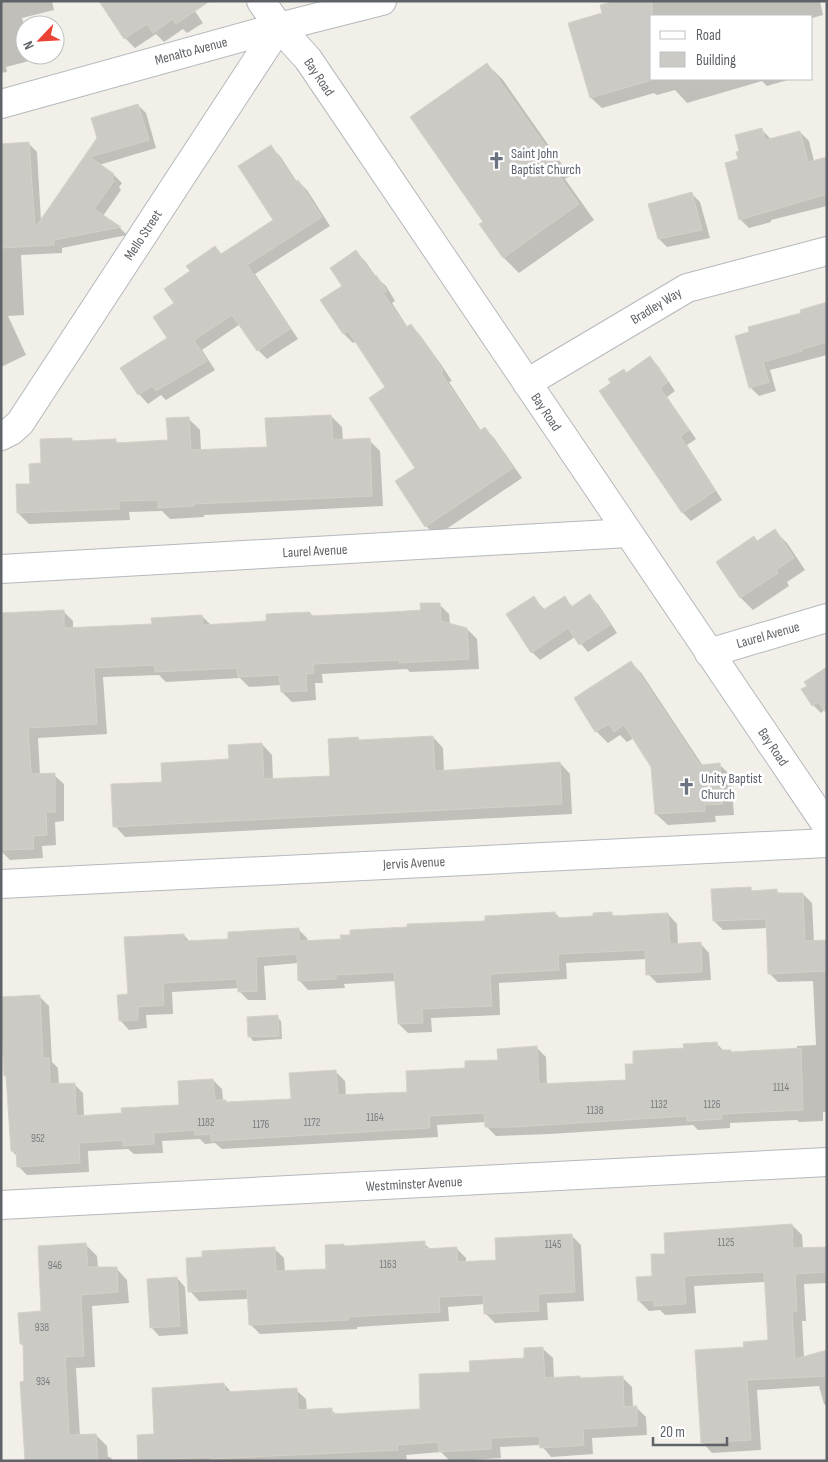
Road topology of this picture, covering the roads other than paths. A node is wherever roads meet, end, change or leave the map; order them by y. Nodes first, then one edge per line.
1 (262, 1) edge
2 (382, 1) edge
3 (279, 27) junction
4 (1, 104) edge
5 (827, 251) edge
6 (527, 383) junction
7 (1, 436) edge
8 (628, 533) junction
9 (1, 569) edge
10 (827, 618) edge
11 (709, 652) junction
12 (827, 826) edge
13 (827, 843) edge
14 (1, 884) edge
15 (827, 1162) edge
16 (1, 1206) edge

1 - 3 street, Bay Road
2 - 3 street, Menalto Avenue
3 - 4 street, Menalto Avenue
3 - 6 street, Bay Road
3 - 7 street, Mello Street
5 - 6 street, Bradley Way
6 - 8 street, Bay Road
8 - 9 street, Laurel Avenue
8 - 11 street, Bay Road
10 - 11 street, Laurel Avenue
11 - 12 street, Bay Road
13 - 14 street, Jervis Avenue
15 - 16 street, Westminster Avenue

